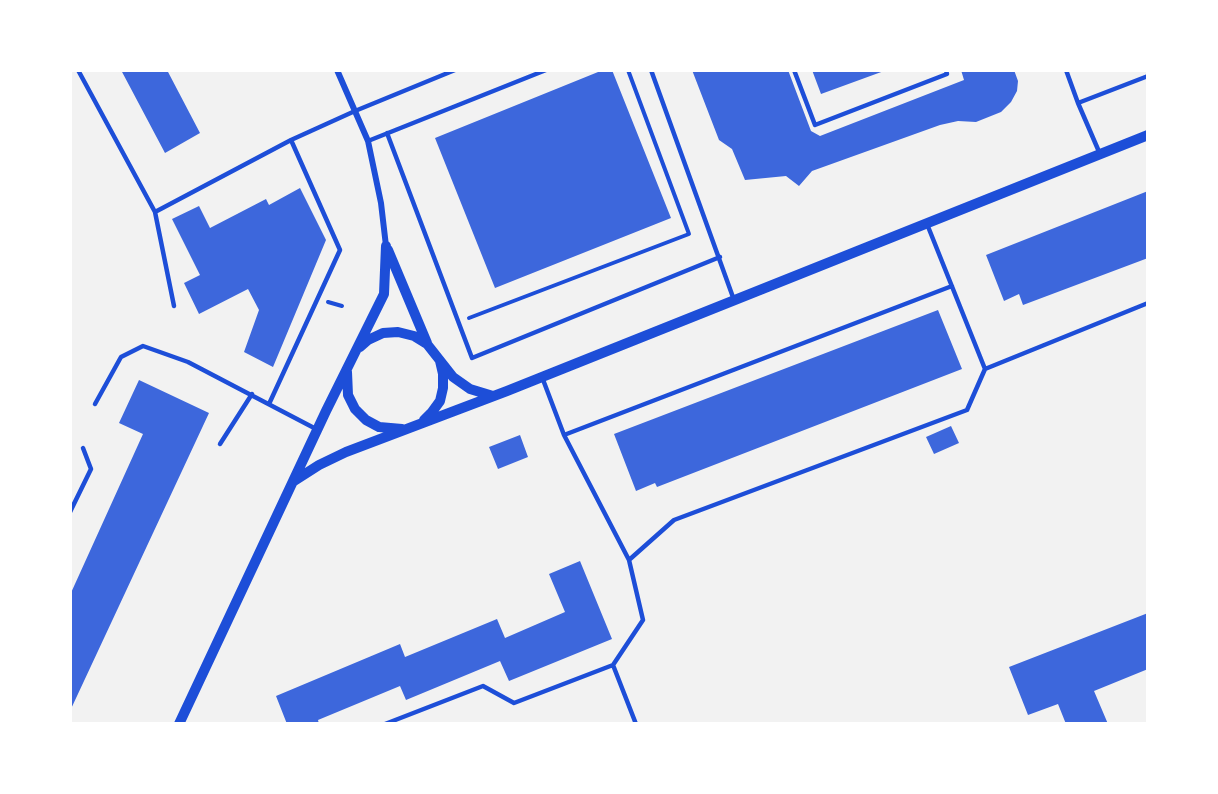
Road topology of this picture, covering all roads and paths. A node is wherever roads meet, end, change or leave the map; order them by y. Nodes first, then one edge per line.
1 (78, 70) edge
2 (337, 70) edge
3 (546, 70) edge
4 (628, 70) edge
5 (651, 70) edge
6 (794, 70) edge
7 (946, 70) edge
8 (1066, 70) edge
9 (452, 71) edge
10 (1148, 76) edge
11 (1078, 103) junction
12 (355, 111) junction
13 (387, 133) junction
14 (1148, 135) edge
15 (291, 140) junction
16 (368, 141) junction
17 (1100, 154) junction
18 (155, 212) junction
19 (927, 223) junction
20 (386, 246) junction
21 (720, 257) junction
22 (952, 285) junction
23 (734, 300) junction
24 (1148, 303) edge
25 (174, 306) dead end
26 (458, 322) junction
27 (427, 344) junction
28 (356, 350) junction
29 (440, 361) junction
30 (349, 364) junction
31 (984, 369) junction
32 (541, 377) junction
33 (252, 394) junction
34 (493, 396) junction
35 (95, 404) dead end
36 (269, 404) junction
37 (318, 429) junction
38 (408, 429) junction
39 (564, 435) junction
40 (220, 444) dead end
41 (83, 448) dead end
42 (294, 481) junction
43 (70, 512) edge
44 (629, 560) junction
45 (614, 665) junction
46 (180, 723) edge
47 (385, 723) edge
48 (636, 723) edge

1 - 18 lane
2 - 12 street
3 - 13 lane
4 - 26 path
5 - 21 lane
6 - 7 lane
8 - 11 lane
9 - 12 lane
10 - 11 lane
11 - 17 lane
12 - 15 lane
12 - 16 street
13 - 16 lane
13 - 26 lane
14 - 17 street
15 - 18 lane
15 - 36 lane
16 - 20 street
17 - 19 street
18 - 25 lane
19 - 22 lane
19 - 23 street
20 - 27 street
20 - 28 street
21 - 23 lane
21 - 26 lane
22 - 31 lane
22 - 39 lane
23 - 32 street
24 - 31 lane
27 - 28 street
27 - 29 street
28 - 30 street
29 - 34 street
29 - 38 street
30 - 37 street
30 - 38 street
31 - 44 lane
32 - 34 street
32 - 39 lane
33 - 35 lane
33 - 36 lane
33 - 40 lane
34 - 38 street
36 - 37 lane
37 - 42 street
38 - 42 street
39 - 44 lane
41 - 43 lane
42 - 46 street
44 - 45 lane
45 - 47 lane
45 - 48 lane

